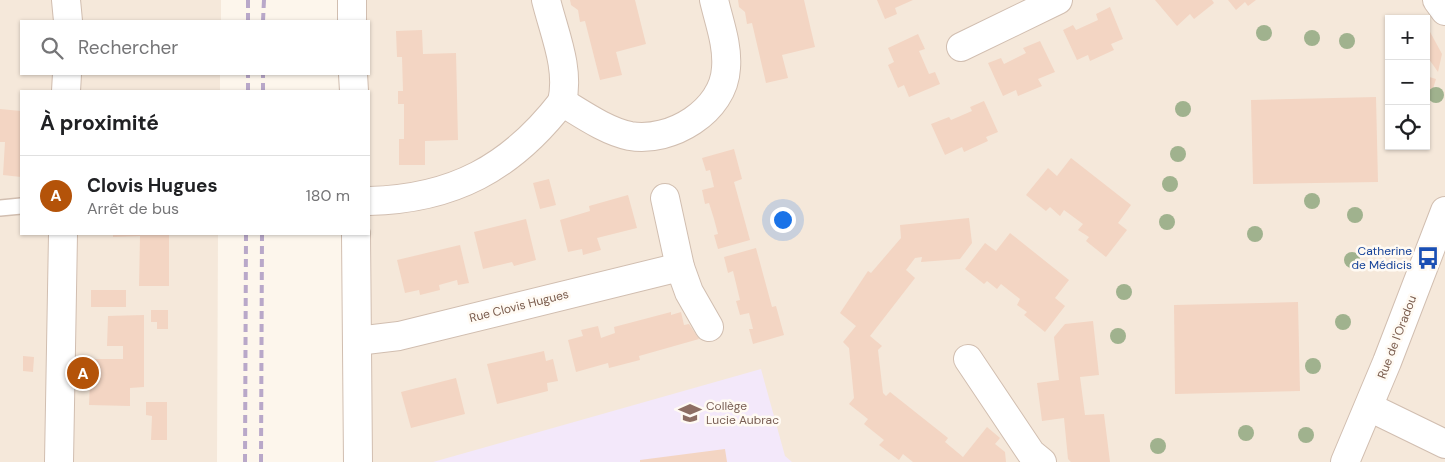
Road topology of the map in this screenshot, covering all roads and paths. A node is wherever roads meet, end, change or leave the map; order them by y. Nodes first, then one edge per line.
1 (66, 0) edge
2 (352, 0) edge
3 (546, 0) edge
4 (714, 0) edge
5 (1058, 0) edge
6 (1437, 0) edge
7 (1445, 11) edge
8 (68, 20) edge
9 (352, 20) edge
10 (961, 48) dead end
11 (67, 75) edge
12 (353, 75) edge
13 (66, 90) edge
14 (354, 90) edge
15 (562, 102) junction
16 (665, 198) dead end
17 (370, 201) edge
18 (20, 206) edge
19 (0, 208) edge
20 (1445, 211) edge
21 (63, 235) edge
22 (356, 235) edge
23 (680, 267) junction
24 (709, 327) dead end
25 (357, 341) junction
26 (968, 359) dead end
27 (1369, 407) junction
28 (1445, 444) edge
29 (59, 462) edge
30 (358, 462) edge
31 (1042, 462) edge
32 (1345, 462) edge

1 - 8 street
2 - 9 street
3 - 15 street
4 - 15 street
5 - 10 street
6 - 7 street
11 - 13 street
12 - 14 street
15 - 17 street
16 - 23 street
18 - 19 lane
20 - 27 street, Rue de l'Oradou
21 - 29 street
22 - 25 street
23 - 24 street
23 - 25 street, Rue Clovis Hugues
25 - 30 street
26 - 31 street
27 - 28 street
27 - 32 street, Rue de l'Oradou

